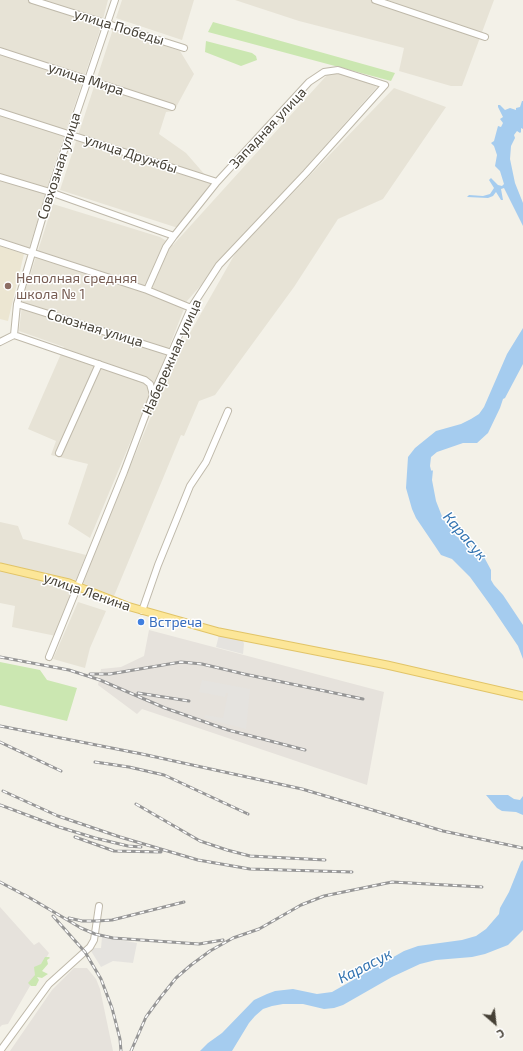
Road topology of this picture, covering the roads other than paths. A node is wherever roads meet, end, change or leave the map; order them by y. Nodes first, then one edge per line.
1 (32, 0) edge
2 (115, 0) edge
3 (375, 0) edge
4 (106, 24) junction
5 (485, 37) dead end
6 (184, 48) dead end
7 (0, 51) edge
8 (87, 80) junction
9 (385, 86) joint
10 (172, 107) dead end
11 (0, 112) edge
12 (69, 134) junction
13 (0, 177) edge
14 (217, 182) junction
15 (50, 192) junction
16 (174, 236) junction
17 (0, 242) edge
18 (32, 253) junction
19 (147, 290) junction
20 (17, 304) junction
21 (191, 308) junction
22 (14, 335) junction
23 (0, 342) edge
24 (172, 353) junction
25 (99, 364) junction
26 (153, 395) junction
27 (228, 411) dead end
28 (58, 453) dead end
29 (0, 567) edge
30 (77, 587) junction
31 (142, 610) junction
32 (49, 657) dead end
33 (521, 695) edge
34 (99, 906) dead end
35 (0, 1051) edge

1 - 4 street, улица Победы
2 - 4 street, Совхозная улица
3 - 5 street
4 - 6 street, улица Победы
4 - 8 street, Совхозная улица
7 - 8 street, улица Мира
8 - 10 street, улица Мира
8 - 12 street, Совхозная улица
9 - 14 street, Западная улица
9 - 21 street, Набережная улица
11 - 12 street, улица Дружбы
12 - 14 street, улица Дружбы
12 - 15 street, Совхозная улица
13 - 15 street
14 - 16 street, Западная улица
15 - 16 street
15 - 18 street, Совхозная улица
16 - 19 street, Западная улица
17 - 18 street
18 - 19 street
18 - 20 street, Совхозная улица
19 - 21 street
20 - 22 street, Совхозная улица
20 - 24 street, Союзная улица
21 - 24 street, Набережная улица
22 - 23 street
22 - 25 street
24 - 26 street, Набережная улица
25 - 26 street
25 - 28 street
26 - 30 street, Набережная улица
27 - 31 street
29 - 30 main road, улица Ленина
30 - 31 main road, улица Ленина
30 - 32 street, Набережная улица
31 - 33 main road, улица Ленина
34 - 35 street

